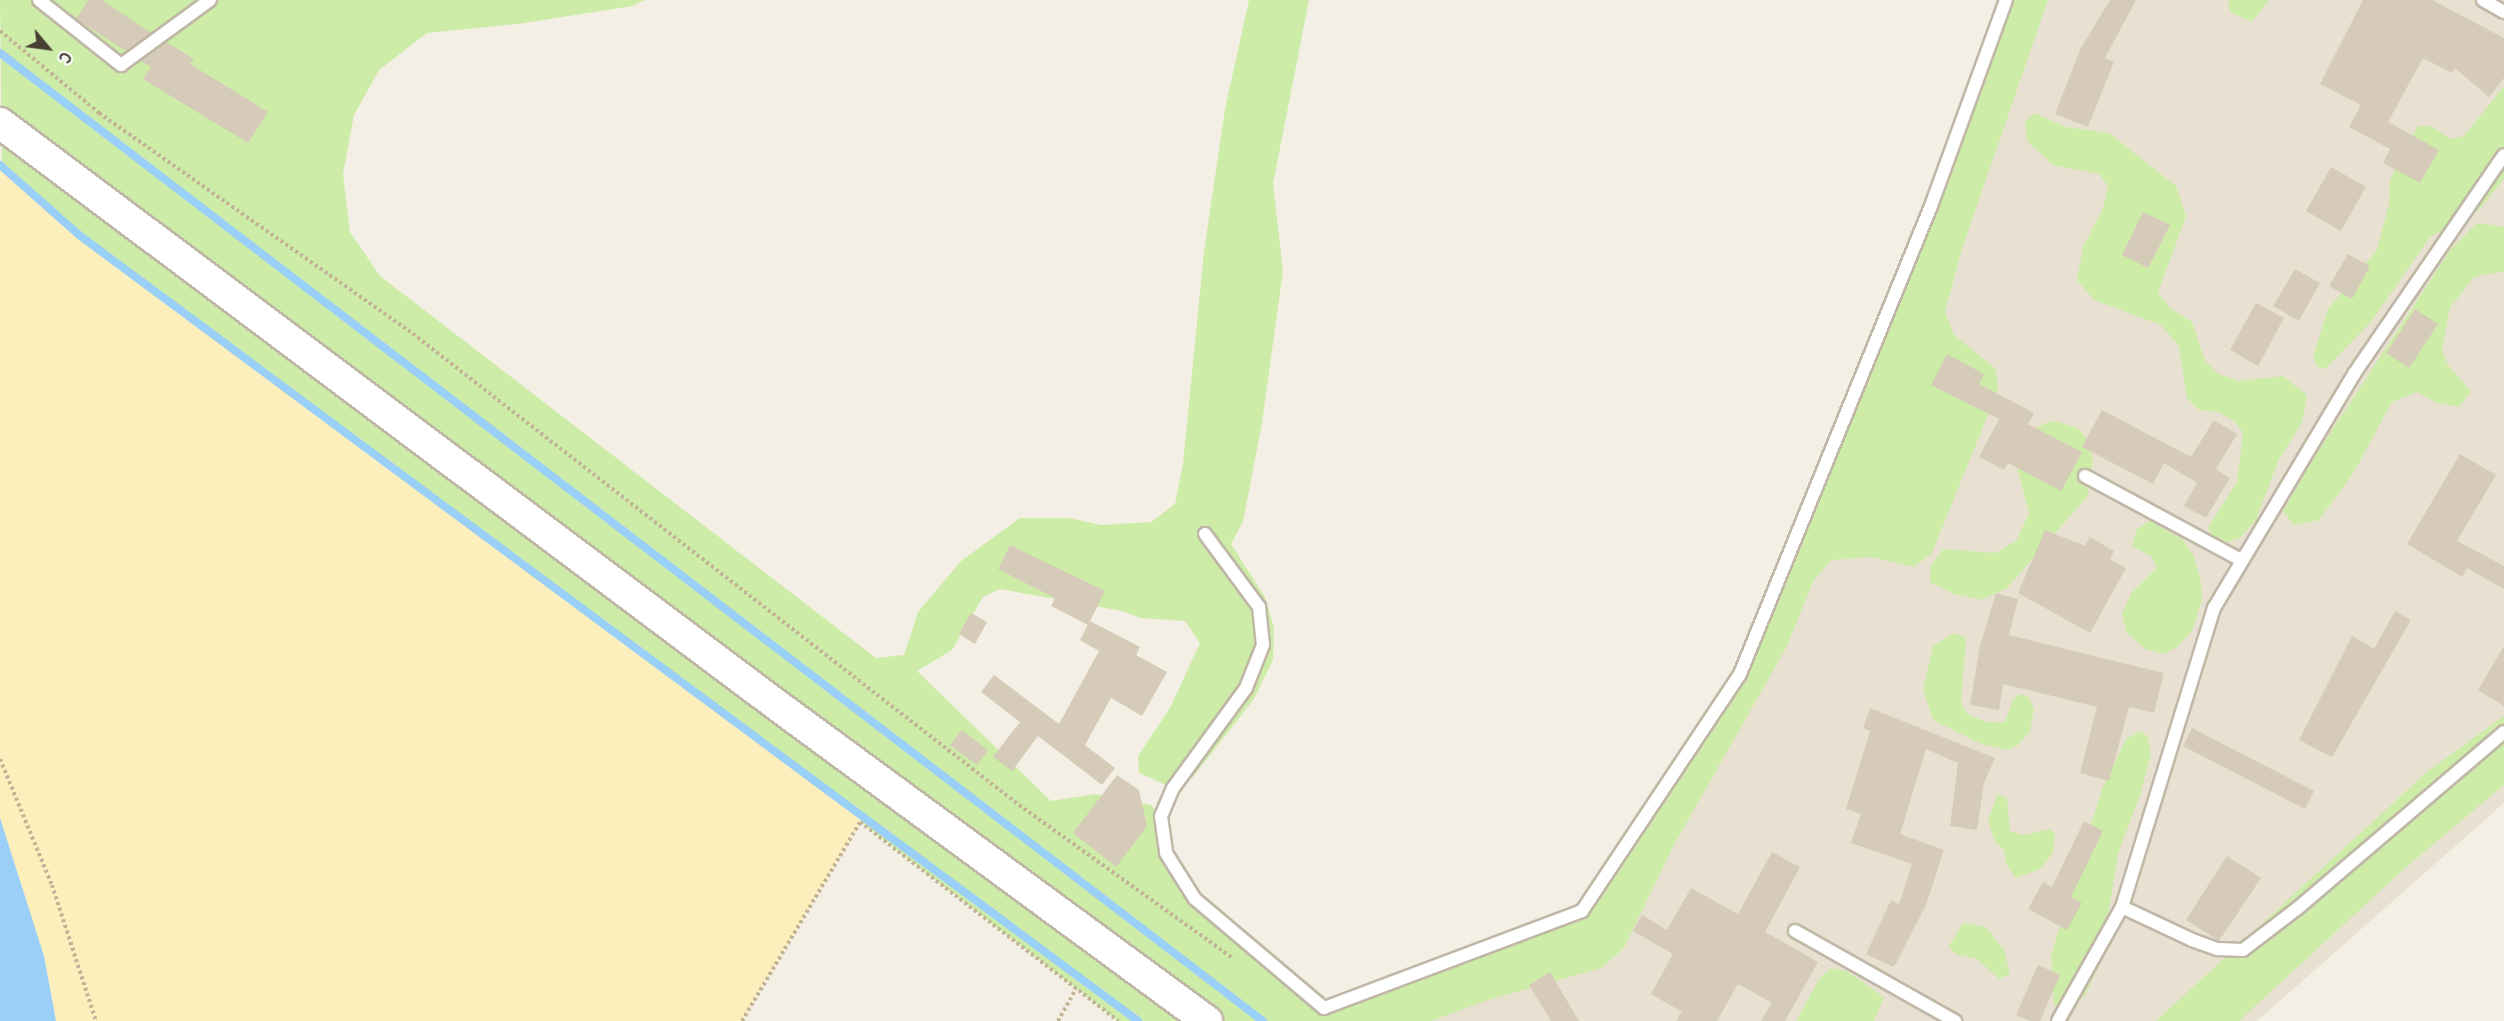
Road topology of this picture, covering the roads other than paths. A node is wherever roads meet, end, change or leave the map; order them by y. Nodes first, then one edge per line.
1 (39, 0) edge
2 (210, 0) edge
3 (2006, 0) edge
4 (2483, 0) edge
5 (2504, 12) edge
6 (0, 123) edge
7 (2504, 156) edge
8 (2085, 476) dead end
9 (1205, 534) dead end
10 (2241, 560) junction
11 (2504, 732) edge
12 (2122, 907) junction
13 (1795, 931) dead end
14 (1207, 1021) edge
15 (1955, 1021) edge
16 (2058, 1021) edge

1 - 2 lane
3 - 9 lane
4 - 5 lane
6 - 14 street
7 - 10 lane
8 - 10 lane
10 - 12 lane
11 - 12 lane
12 - 16 lane
13 - 15 lane

